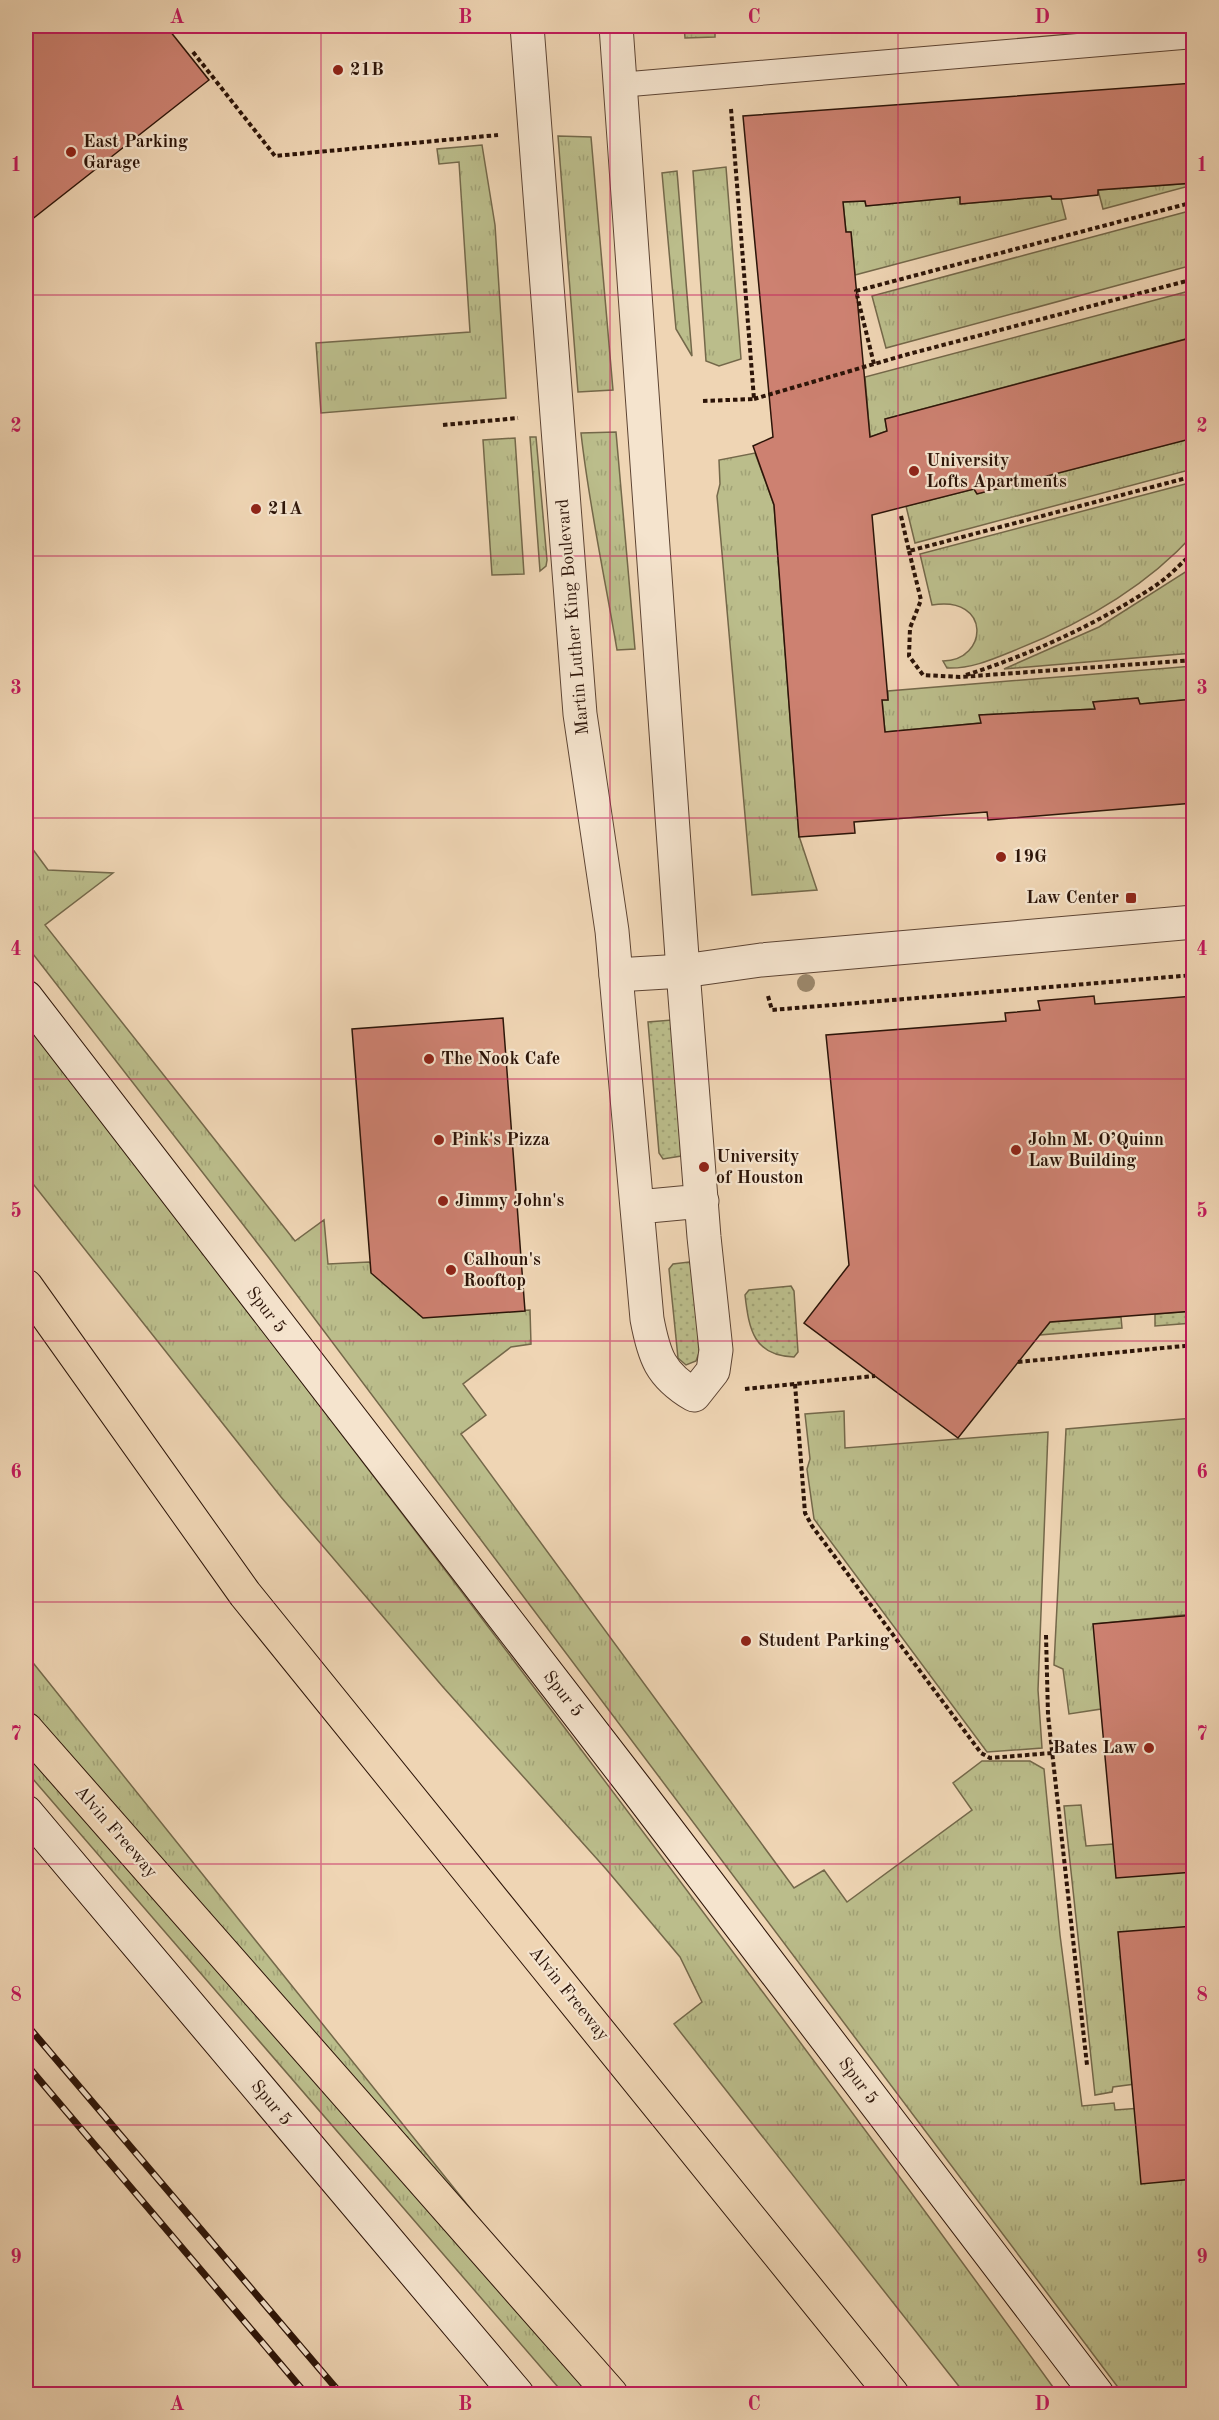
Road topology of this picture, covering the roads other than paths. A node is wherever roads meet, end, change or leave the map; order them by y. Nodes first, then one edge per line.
1 (527, 26) edge
2 (616, 26) edge
3 (1194, 36) edge
4 (619, 85) junction
5 (1194, 922) edge
6 (683, 971) junction
7 (616, 975) junction
8 (26, 998) edge
9 (701, 1191) junction
10 (637, 1196) junction
11 (26, 1286) edge
12 (26, 1729) edge
13 (26, 1812) edge
14 (517, 2394) edge
15 (611, 2394) edge
16 (892, 2394) edge
17 (1097, 2394) edge

1 - 7 street, Martin Luther King Boulevard
2 - 4 street
3 - 4 lane
4 - 6 street
5 - 6 street
6 - 7 street
6 - 9 street
7 - 10 street, Martin Luther King Boulevard
8 - 17 street, Spur 5
9 - 10 street
9 - 10 street, Martin Luther King Boulevard
11 - 16 highway, Alvin Freeway
12 - 15 highway, Alvin Freeway
13 - 14 street, Spur 5

